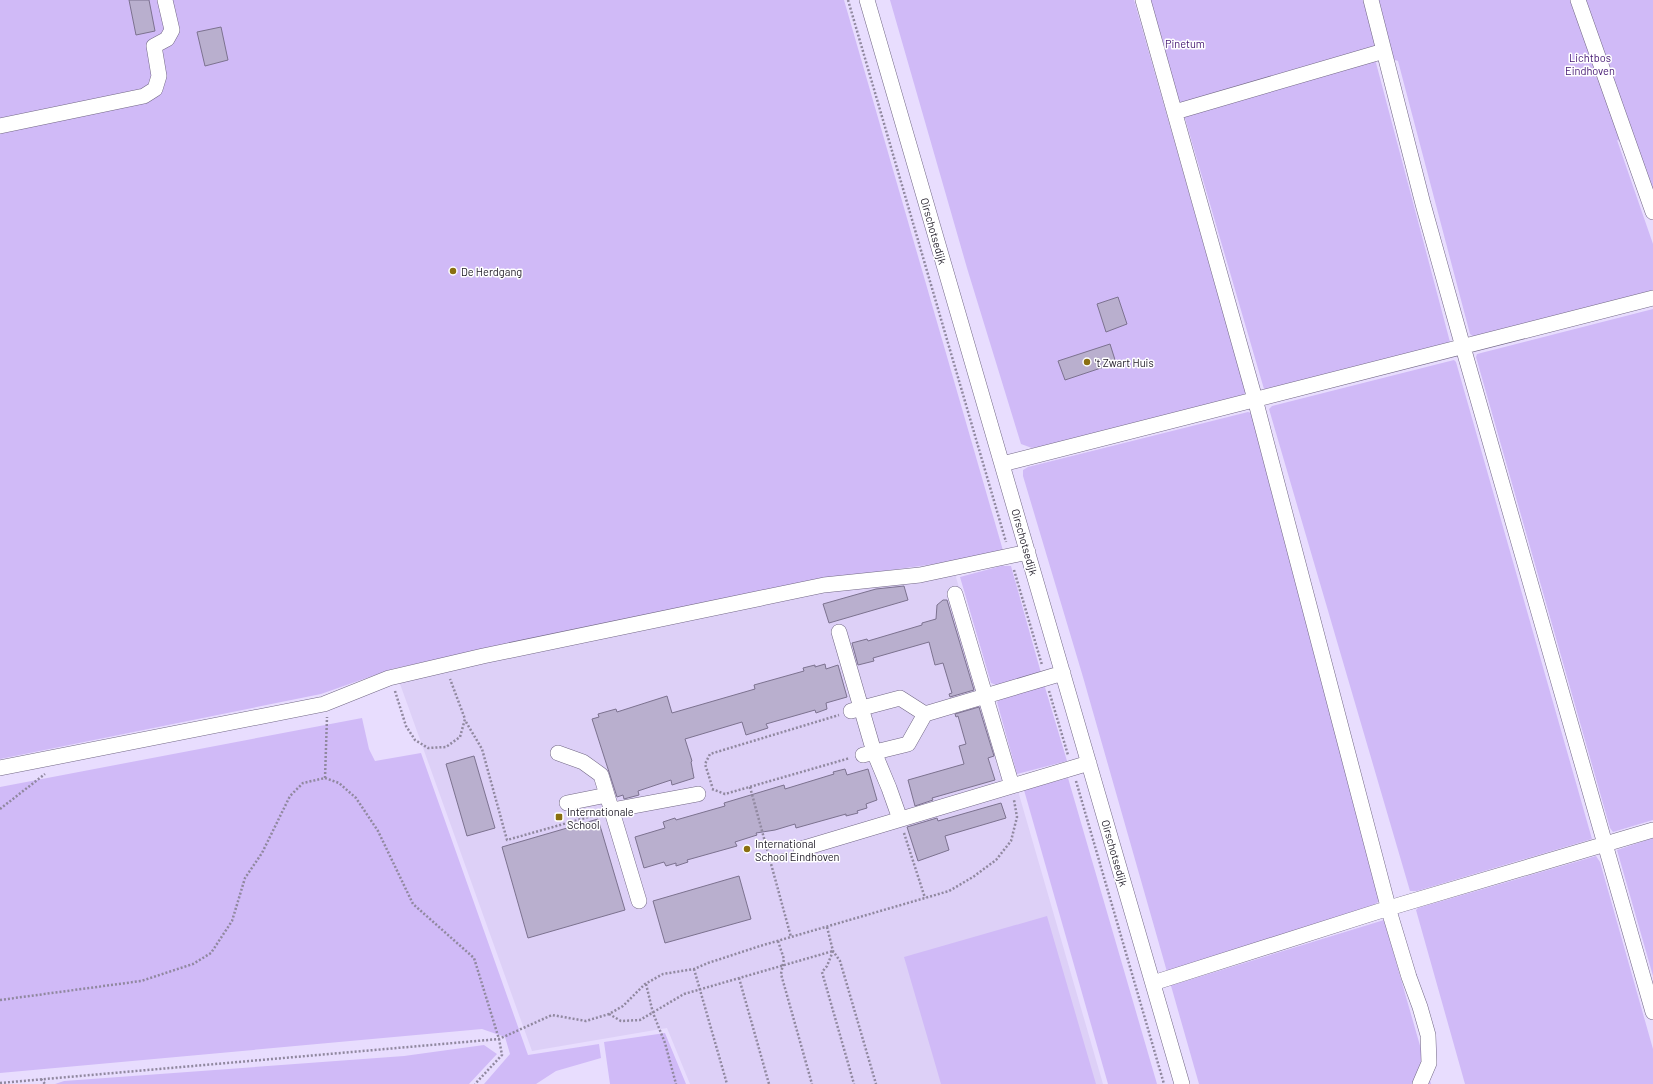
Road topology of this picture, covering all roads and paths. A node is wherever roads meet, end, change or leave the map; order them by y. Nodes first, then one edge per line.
1 (165, 0) edge
2 (867, 0) edge
3 (1144, 0) edge
4 (1371, 0) edge
5 (1578, 0) edge
6 (1384, 51) junction
7 (1175, 112) junction
8 (0, 126) edge
9 (1653, 212) edge
10 (1653, 298) edge
11 (1462, 347) junction
12 (1255, 399) junction
13 (1002, 464) junction
14 (1028, 552) junction
15 (955, 594) dead end
16 (839, 632) dead end
17 (436, 667) junction
18 (1063, 673) junction
19 (395, 677) junction
20 (985, 696) junction
21 (855, 710) junction
22 (327, 711) dead end
23 (925, 714) junction
24 (466, 722) dead end
25 (558, 753) dead end
26 (868, 753) junction
27 (1089, 763) junction
28 (0, 768) edge
29 (325, 778) junction
30 (1012, 786) junction
31 (750, 787) junction
32 (712, 789) junction
33 (698, 794) joint
34 (607, 795) junction
35 (567, 803) dead end
36 (612, 810) junction
37 (900, 819) junction
38 (1653, 830) edge
39 (1605, 844) junction
40 (801, 849) dead end
41 (925, 898) junction
42 (640, 901) dead end
43 (1389, 908) junction
44 (827, 927) junction
45 (792, 937) junction
46 (778, 941) junction
47 (833, 951) junction
48 (783, 965) junction
49 (694, 969) junction
50 (739, 978) junction
51 (1153, 983) junction
52 (646, 984) junction
53 (700, 989) junction
54 (0, 1000) edge
55 (1653, 1012) edge
56 (653, 1013) junction
57 (609, 1014) junction
58 (499, 1039) junction
59 (41, 1079) junction
60 (0, 1083) edge
61 (45, 1084) edge
62 (475, 1084) edge
63 (676, 1084) edge
64 (727, 1084) edge
65 (769, 1084) edge
66 (812, 1084) edge
67 (854, 1084) edge
68 (876, 1084) edge
69 (1182, 1084) edge
70 (1420, 1084) edge

1 - 8 street
2 - 13 street, Oirschotsedijk
3 - 7 street
4 - 6 street
5 - 9 street
6 - 7 street
6 - 11 street
7 - 12 street
10 - 11 street
11 - 12 street
11 - 39 street
12 - 13 street
12 - 43 street
13 - 14 street, Oirschotsedijk
14 - 17 street
14 - 18 street, Oirschotsedijk
15 - 20 street
16 - 21 street
17 - 19 street
17 - 19 path
18 - 20 street
18 - 27 street, Oirschotsedijk
19 - 28 street
20 - 23 street
20 - 30 street
21 - 23 street
21 - 26 street
21 - 32 path
22 - 29 path
23 - 26 street
24 - 36 path
25 - 34 street
26 - 31 path
26 - 37 street
27 - 30 street
27 - 51 street, Oirschotsedijk
29 - 54 path
29 - 58 path
30 - 37 street
30 - 41 path
31 - 32 path
31 - 45 path
32 - 33 path
33 - 36 street
34 - 35 street
34 - 36 street
36 - 42 street
37 - 40 street
37 - 41 path
38 - 39 street
39 - 43 street
39 - 55 street
41 - 44 path
43 - 51 street
43 - 70 street
44 - 45 path
44 - 47 path
45 - 46 path
46 - 48 path
46 - 49 path
47 - 48 path
47 - 67 path
47 - 68 path
48 - 50 path
48 - 66 path
49 - 52 path
49 - 53 path
50 - 53 path
50 - 65 path
51 - 69 street, Oirschotsedijk
52 - 56 path
52 - 57 path
53 - 56 path
53 - 64 path
56 - 57 path
56 - 63 path
57 - 58 path
58 - 59 path
58 - 62 path
59 - 60 path
59 - 61 path

